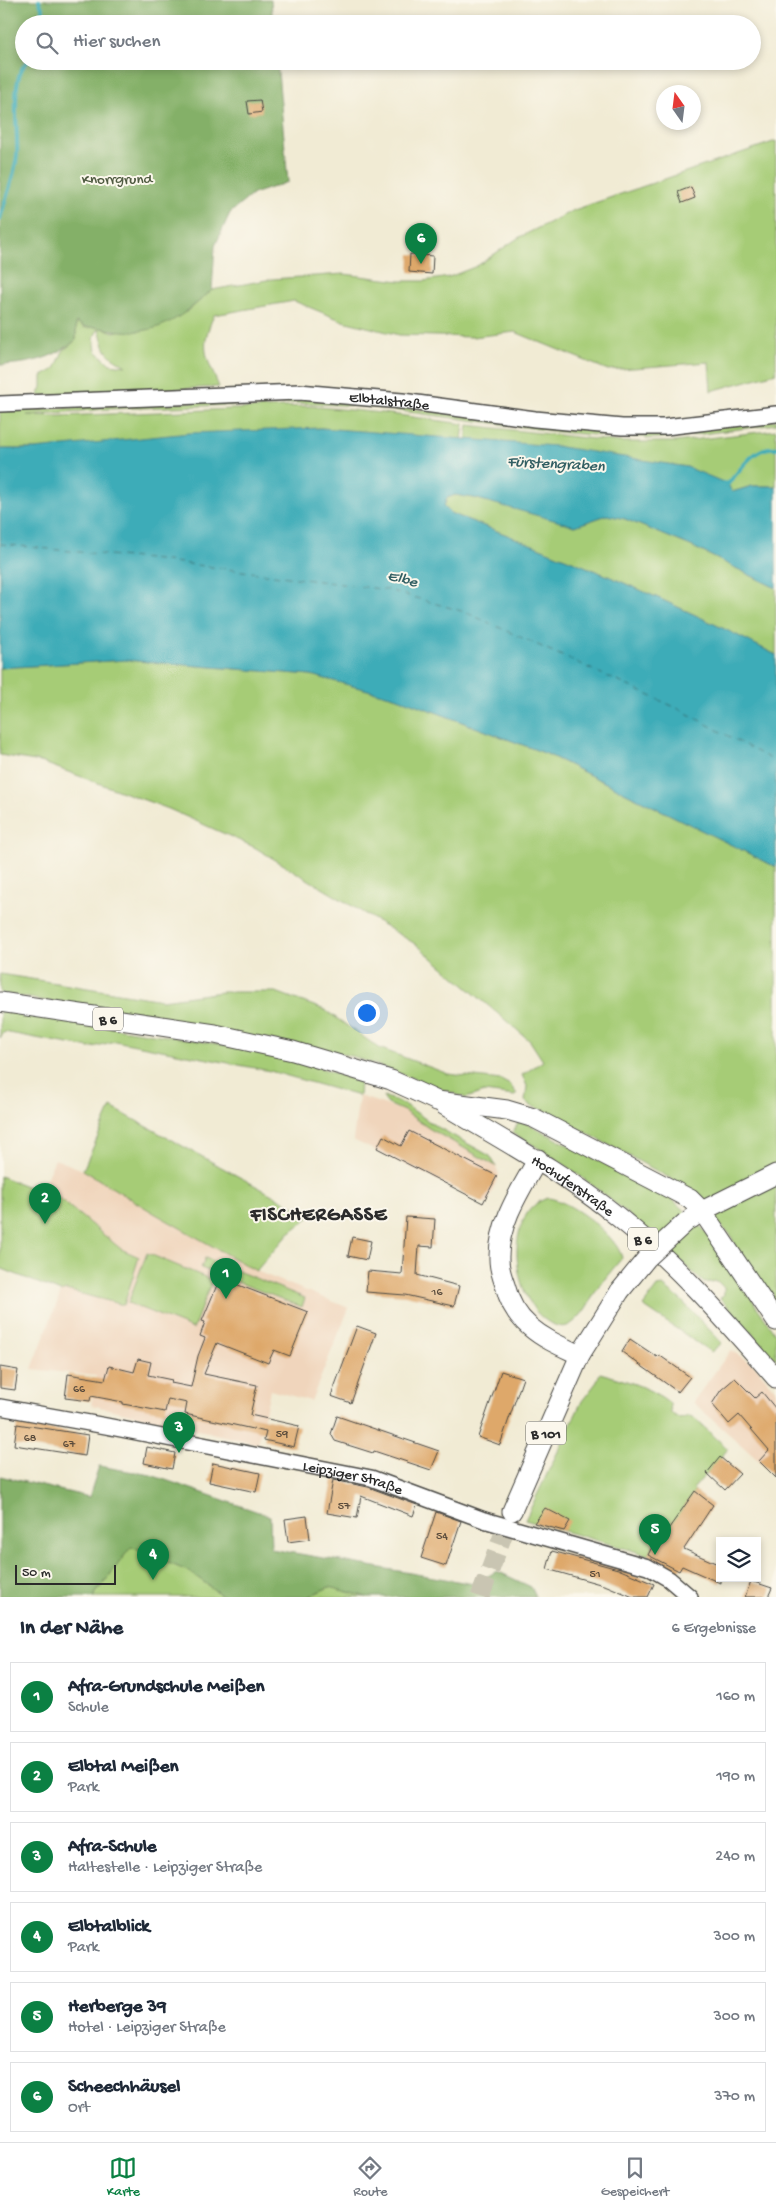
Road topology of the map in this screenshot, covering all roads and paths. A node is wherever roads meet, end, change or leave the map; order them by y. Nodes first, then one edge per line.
1 (0, 404) edge
2 (776, 414) edge
3 (0, 1002) edge
4 (437, 1101) junction
5 (538, 1160) junction
6 (776, 1174) edge
7 (694, 1217) junction
8 (776, 1321) edge
9 (580, 1355) junction
10 (776, 1378) edge
11 (0, 1407) edge
12 (512, 1511) tunnel mouth
13 (690, 1597) edge

1 - 2 street, Elbtalstraße
3 - 4 main road, B 6
4 - 5 main road, Hochuferstraße / B 6
4 - 7 main road
5 - 9 main road
5 - 10 main road, Hochuferstraße / B 6
6 - 7 main road, B 101
7 - 8 main road
7 - 9 main road, B 101, bridge
9 - 12 main road, B 101
11 - 13 street, Leipziger Straße

